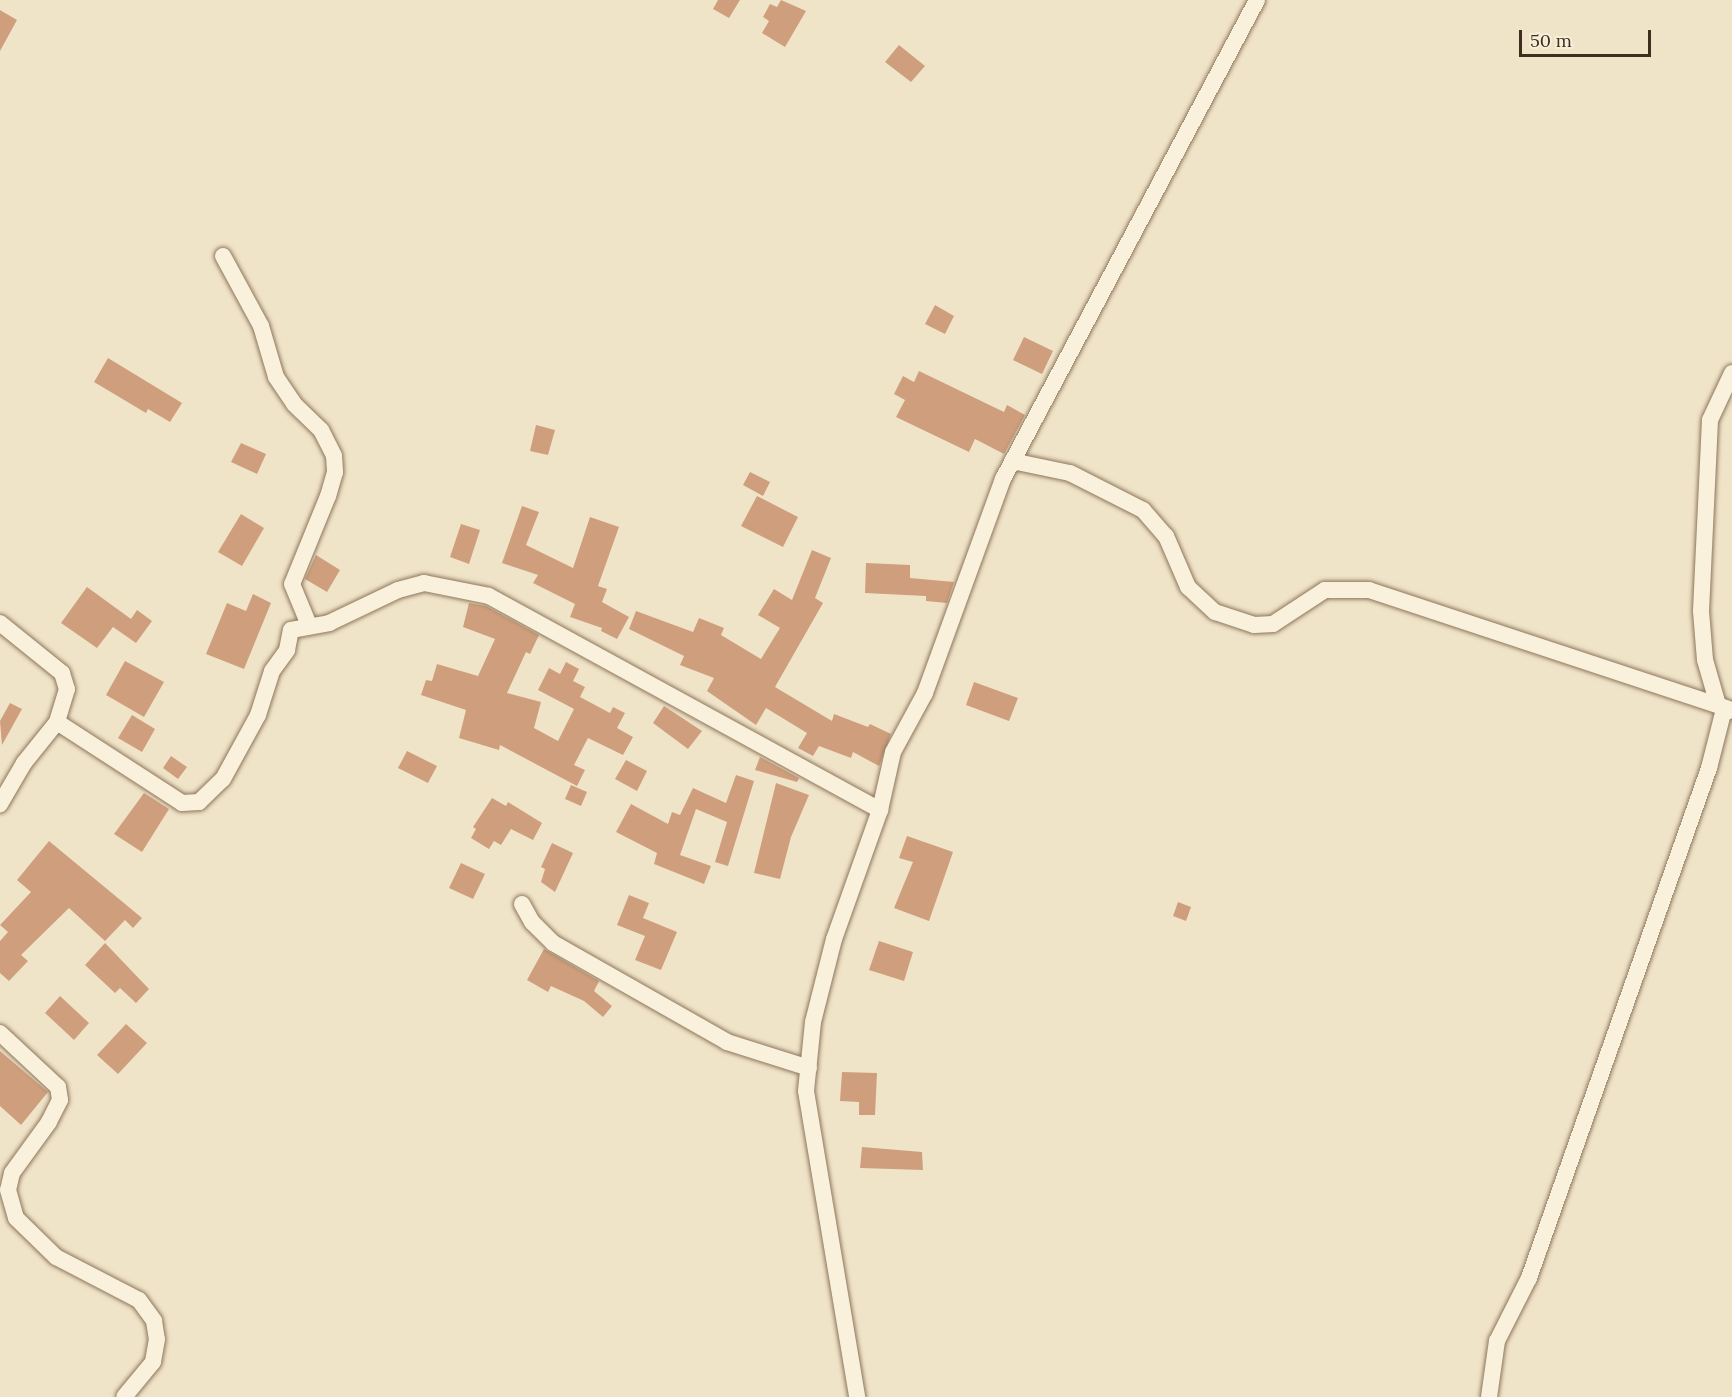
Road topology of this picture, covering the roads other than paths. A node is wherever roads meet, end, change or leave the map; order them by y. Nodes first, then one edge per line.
1 (1257, 0) edge
2 (223, 256) dead end
3 (1732, 373) edge
4 (1012, 461) junction
5 (0, 623) edge
6 (309, 625) junction
7 (1726, 708) edge
8 (57, 722) junction
9 (0, 804) edge
10 (880, 810) junction
11 (522, 904) dead end
12 (0, 1033) edge
13 (808, 1068) junction
14 (124, 1397) edge
15 (857, 1397) edge
16 (1489, 1397) edge

1 - 4 street
2 - 6 street
3 - 7 street
4 - 7 street
4 - 10 street
5 - 8 street
6 - 8 street
6 - 10 street
7 - 16 street
8 - 9 street
10 - 13 street
11 - 13 street
12 - 14 street
13 - 15 street

